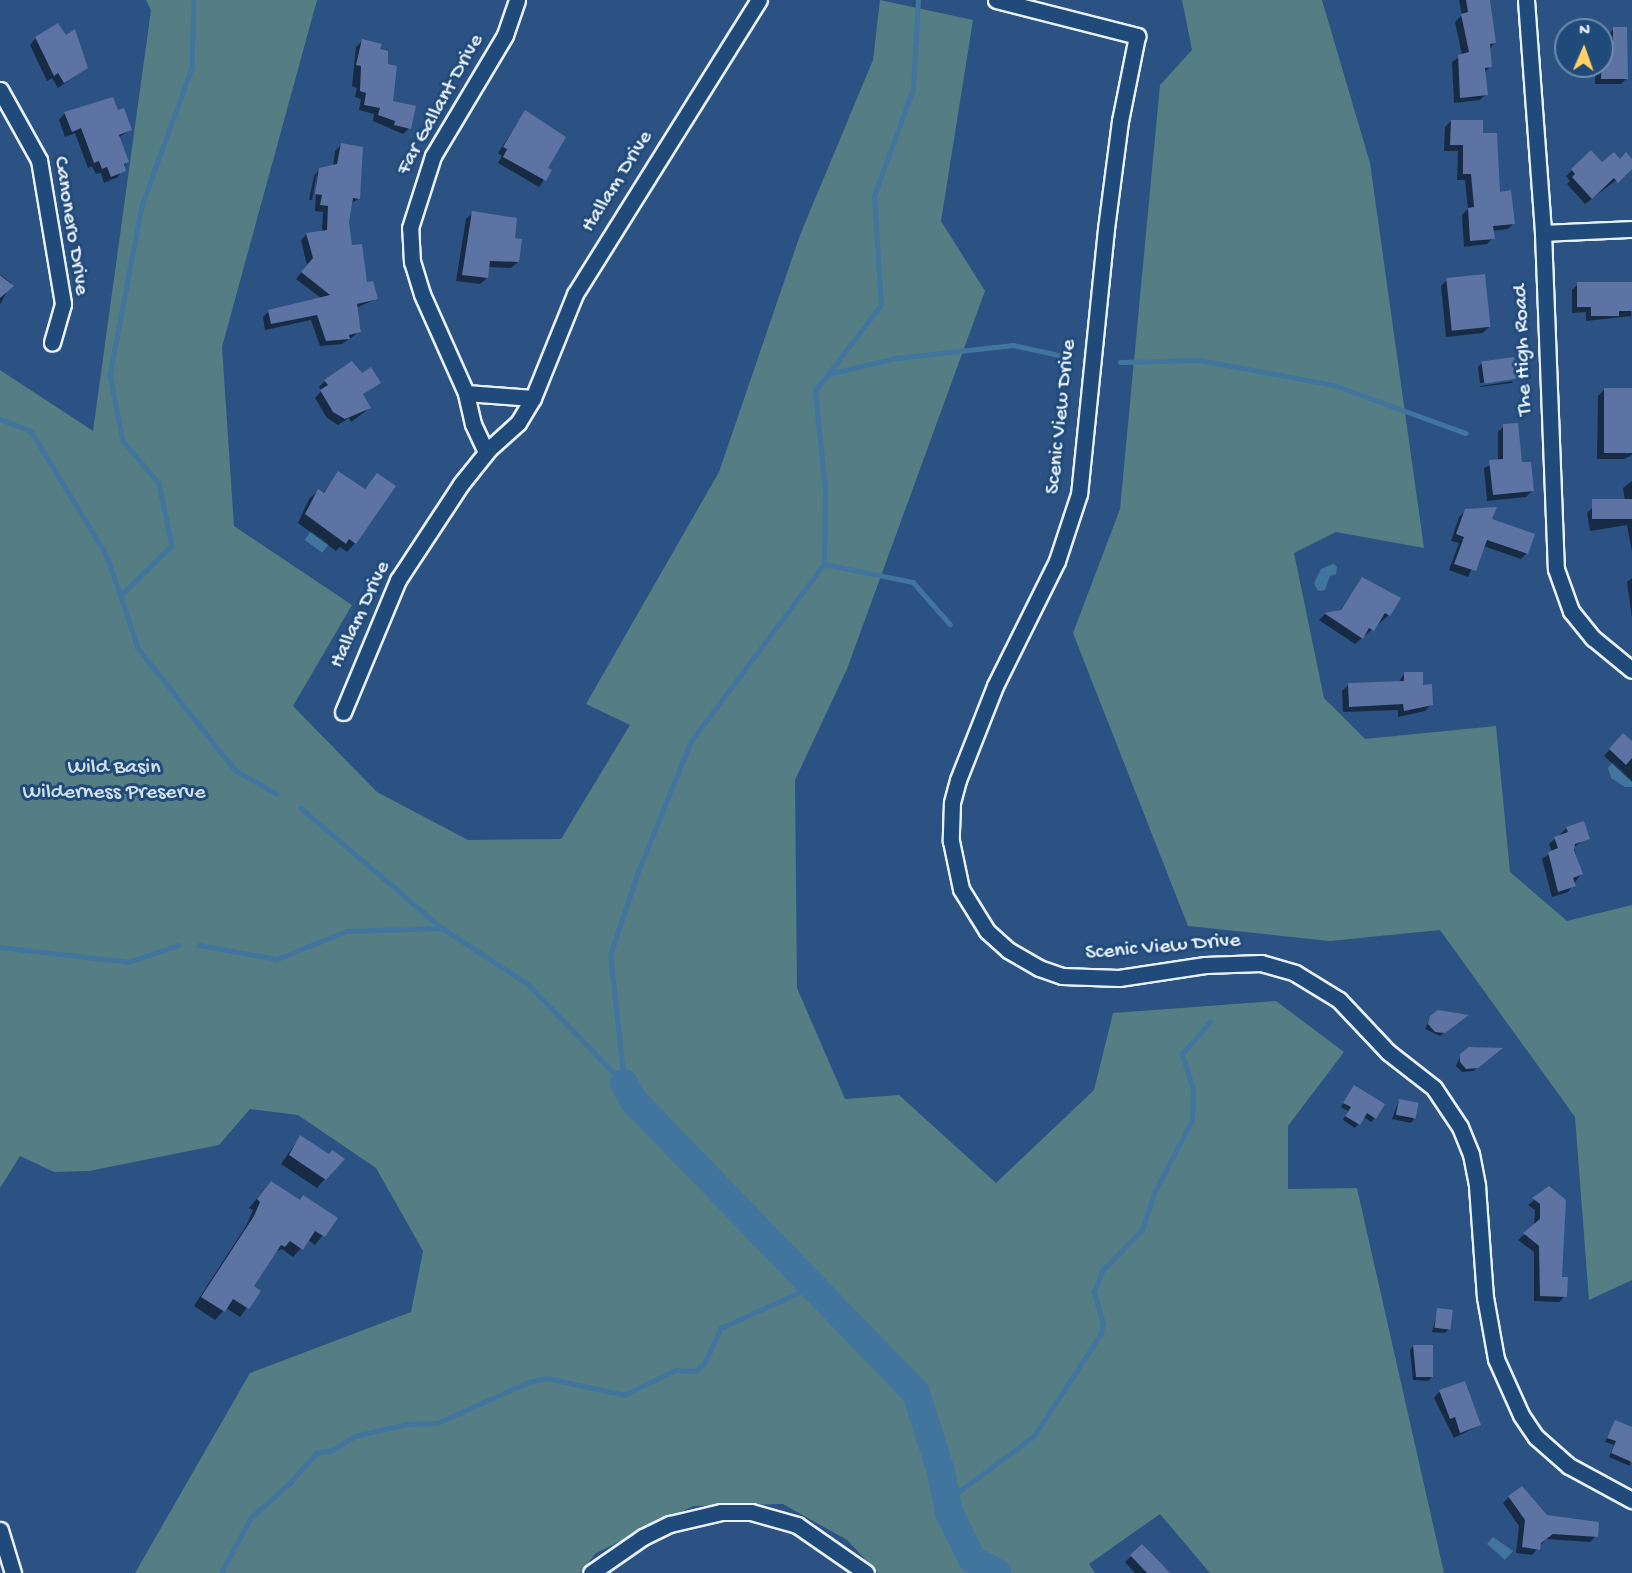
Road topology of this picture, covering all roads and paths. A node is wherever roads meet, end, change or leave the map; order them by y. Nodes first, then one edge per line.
1 (517, 0) edge
2 (759, 0) edge
3 (996, 0) edge
4 (1526, 0) edge
5 (0, 90) edge
6 (1632, 230) edge
7 (1543, 233) junction
8 (52, 342) dead end
9 (466, 393) junction
10 (533, 398) junction
11 (486, 452) junction
12 (1632, 670) edge
13 (343, 712) dead end
14 (1632, 1500) edge
15 (0, 1530) edge
16 (13, 1573) edge
17 (591, 1573) edge
18 (866, 1573) edge

1 - 9 street, Far Gallant Drive
2 - 10 street, Hallam Drive
3 - 14 street, Scenic View Drive
4 - 7 street, The High Road
5 - 8 street, Canonero Drive
6 - 7 street
7 - 12 street, The High Road
9 - 10 street
9 - 11 street
10 - 11 street, Hallam Drive
11 - 13 street, Hallam Drive
15 - 16 street
17 - 18 street

